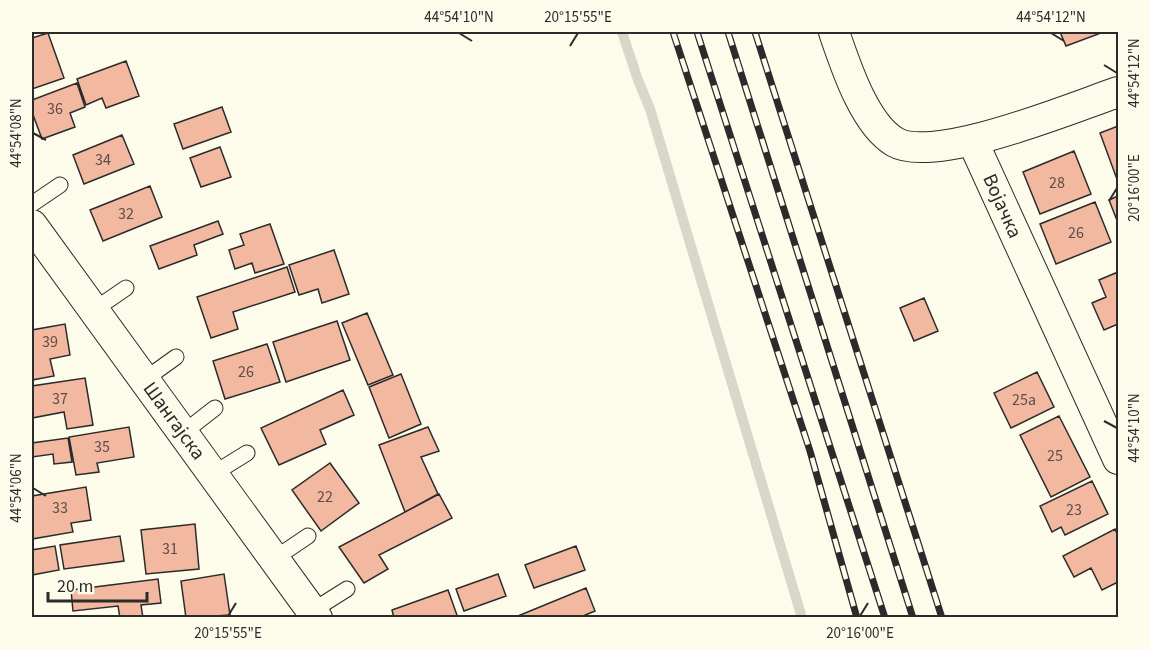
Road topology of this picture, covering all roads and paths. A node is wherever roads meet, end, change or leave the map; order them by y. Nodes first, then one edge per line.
1 (834, 32) edge
2 (1119, 92) edge
3 (973, 142) junction
4 (60, 185) dead end
5 (32, 204) edge
6 (32, 225) edge
7 (126, 288) dead end
8 (94, 310) junction
9 (176, 357) dead end
10 (144, 380) junction
11 (215, 408) dead end
12 (183, 433) junction
13 (247, 453) dead end
14 (1119, 459) edge
15 (213, 474) junction
16 (308, 536) dead end
17 (274, 559) junction
18 (347, 589) dead end
19 (314, 614) edge

1 - 3 street
2 - 3 street
3 - 14 street, Војачка
4 - 5 lane
6 - 8 street, Шангајска
7 - 8 lane
8 - 10 street, Шангајска
9 - 10 lane
10 - 12 street, Шангајска
11 - 12 lane
12 - 15 street, Шангајска
13 - 15 lane
15 - 17 street, Шангајска
16 - 17 lane
17 - 19 street, Шангајска
18 - 19 lane

